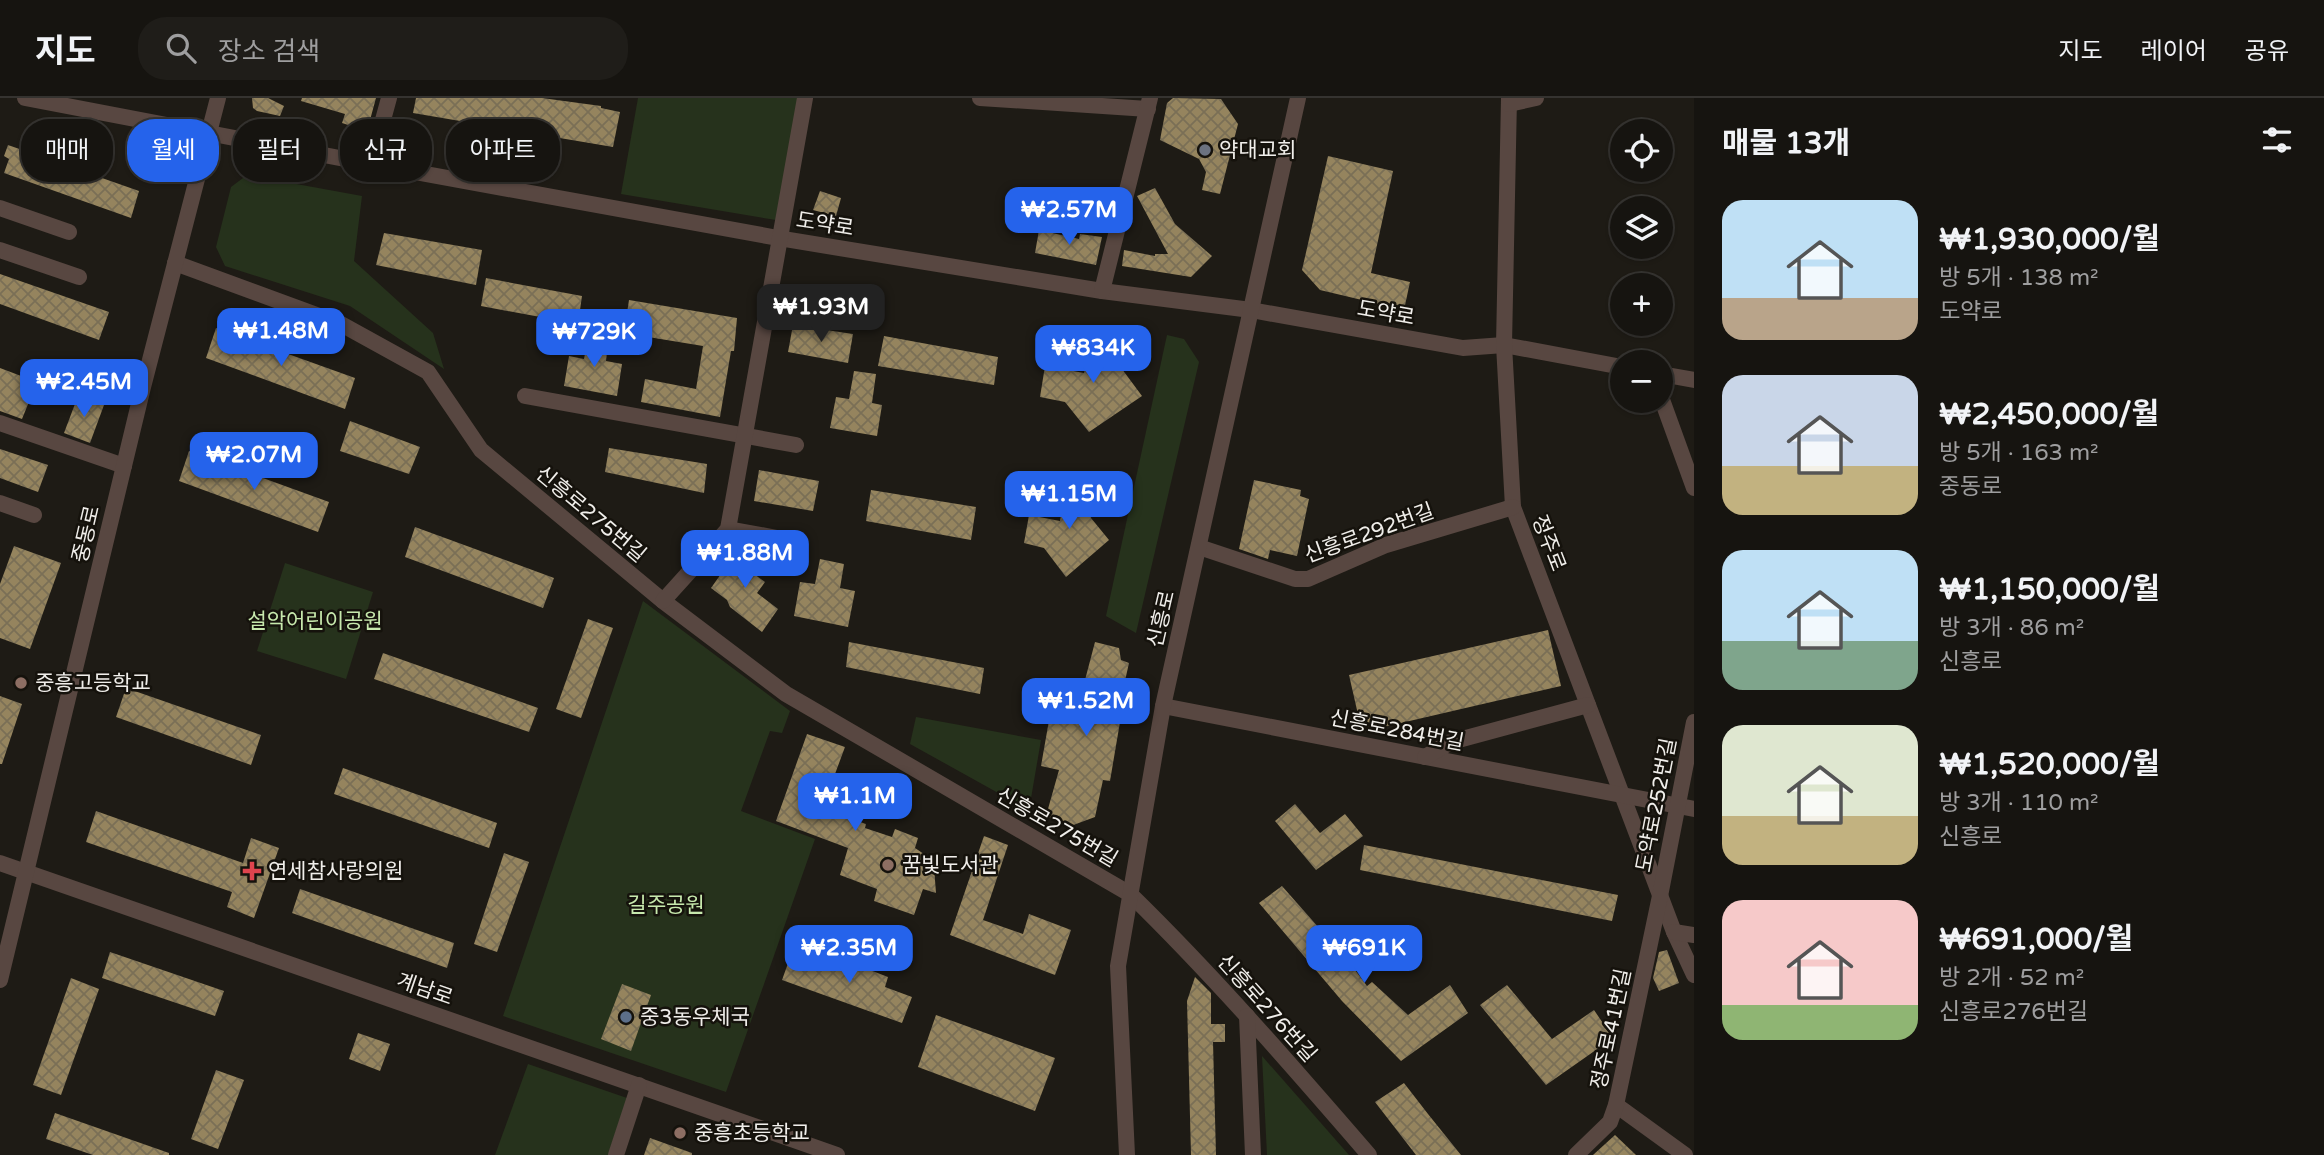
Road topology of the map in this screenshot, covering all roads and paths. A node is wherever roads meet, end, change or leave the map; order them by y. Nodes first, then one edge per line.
1 (25, 98) edge
2 (218, 98) edge
3 (389, 98) edge
4 (805, 98) edge
5 (980, 98) edge
6 (1298, 98) edge
7 (1536, 98) edge
8 (57, 101) edge
9 (1509, 101) edge
10 (1149, 103) edge
11 (145, 119) edge
12 (212, 119) edge
13 (383, 119) edge
14 (219, 134) edge
15 (340, 158) edge
16 (432, 175) edge
17 (196, 182) edge
18 (0, 208) edge
19 (69, 232) dead end
20 (778, 238) junction
21 (0, 250) edge
22 (175, 263) junction
23 (79, 277) dead end
24 (1102, 291) junction
25 (1251, 310) junction
26 (1504, 345) junction
27 (1610, 365) edge
28 (1673, 376) edge
29 (1694, 380) edge
30 (525, 397) dead end
31 (1667, 413) edge
32 (0, 423) edge
33 (744, 436) junction
34 (796, 445) dead end
35 (124, 466) junction
36 (1694, 488) edge
37 (0, 503) edge
38 (1513, 507) junction
39 (34, 515) dead end
40 (728, 529) junction
41 (777, 538) dead end
42 (1199, 547) junction
43 (663, 601) junction
44 (1588, 705) junction
45 (1163, 706) junction
46 (1694, 722) edge
47 (1425, 757) junction
48 (1622, 796) junction
49 (1677, 806) junction
50 (1694, 809) edge
51 (0, 863) edge
52 (26, 872) junction
53 (1130, 894) junction
54 (1660, 897) junction
55 (1674, 932) junction
56 (1694, 935) edge
57 (1694, 975) edge
58 (0, 980) edge
59 (1247, 1016) junction
60 (639, 1086) junction
61 (1616, 1105) junction
62 (616, 1155) edge
63 (837, 1155) edge
64 (1126, 1155) edge
65 (1253, 1155) edge
66 (1369, 1155) edge
67 (1576, 1155) edge
68 (1685, 1155) edge

1 - 8 street, 도약로
2 - 12 street, 중동로
3 - 13 street
4 - 20 street
5 - 10 street
6 - 25 street, 신흥로
7 - 9 street
8 - 11 street, 도약로
9 - 26 street, 정주로
10 - 24 street
14 - 15 street, 도약로
16 - 20 street, 도약로
17 - 22 street, 중동로
18 - 19 street
20 - 24 street, 도약로
20 - 33 street
21 - 23 street
22 - 35 street, 중동로
22 - 43 street, 신흥로275번길
24 - 25 street, 도약로
25 - 26 street, 도약로
25 - 42 street, 신흥로
26 - 27 street, 도약로
26 - 38 street, 정주로
28 - 29 street
30 - 33 street
31 - 36 street
32 - 35 street
33 - 34 street
33 - 40 street
35 - 52 street, 중동로
37 - 39 street
38 - 42 street, 신흥로292번길
38 - 44 street, 정주로
40 - 41 street
40 - 43 street
42 - 45 street, 신흥로
43 - 53 street, 신흥로275번길
44 - 47 street
44 - 48 street, 정주로
45 - 47 street, 신흥로284번길
45 - 53 street, 신흥로
46 - 49 street, 도약로252번길
47 - 48 street, 신흥로284번길
48 - 49 street, 신흥로284번길
48 - 54 street, 정주로
49 - 50 street, 신흥로284번길
49 - 54 street, 도약로252번길
51 - 52 street, 계남로
52 - 58 street, 중동로
52 - 60 street, 계남로
53 - 59 street, 신흥로276번길
53 - 64 street, 신흥로
54 - 55 street, 정주로
54 - 61 street, 정주로41번길
55 - 56 street
55 - 57 street, 정주로
59 - 65 street
59 - 66 street, 신흥로276번길
60 - 62 street
60 - 63 street, 계남로
61 - 67 street, 정주로41번길
61 - 68 street

